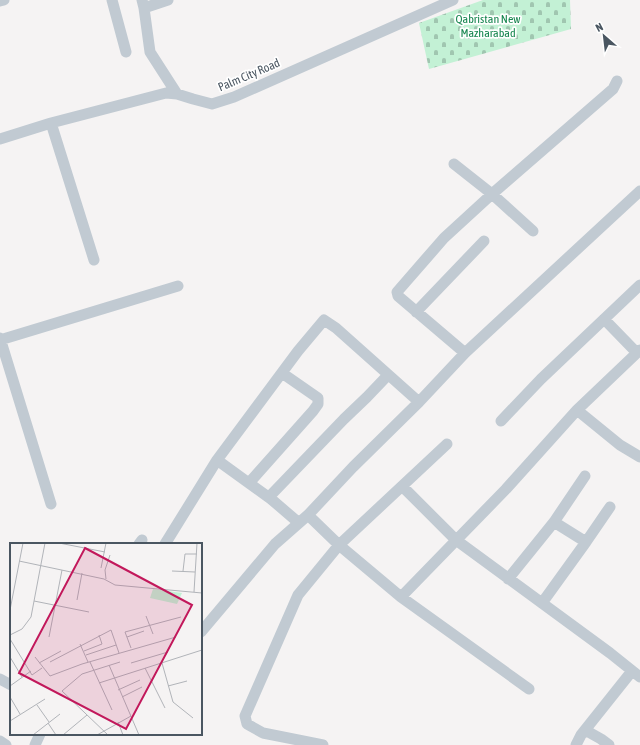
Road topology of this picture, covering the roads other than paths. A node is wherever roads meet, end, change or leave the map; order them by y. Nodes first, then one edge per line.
1 (4, 0) edge
2 (112, 0) edge
3 (168, 0) edge
4 (453, 0) edge
5 (0, 1) edge
6 (143, 4) edge
7 (126, 52) dead end
8 (617, 81) dead end
9 (177, 94) junction
10 (51, 123) junction
11 (0, 140) edge
12 (454, 164) dead end
13 (640, 191) edge
14 (492, 194) junction
15 (533, 231) dead end
16 (484, 241) dead end
17 (94, 260) dead end
18 (640, 285) edge
19 (178, 286) dead end
20 (416, 312) junction
21 (604, 319) junction
22 (0, 339) edge
23 (638, 351) edge
24 (465, 353) junction
25 (282, 373) junction
26 (388, 374) junction
27 (419, 402) junction
28 (577, 410) junction
29 (501, 421) dead end
30 (447, 444) dead end
31 (640, 457) edge
32 (217, 460) junction
33 (585, 476) dead end
34 (249, 483) junction
35 (402, 486) junction
36 (269, 497) junction
37 (51, 504) dead end
38 (610, 507) dead end
39 (308, 515) junction
40 (554, 522) junction
41 (299, 523) junction
42 (456, 540) junction
43 (586, 542) junction
44 (166, 543) edge
45 (339, 545) junction
46 (508, 579) junction
47 (401, 596) junction
48 (542, 603) junction
49 (202, 631) edge
50 (636, 674) edge
51 (0, 679) edge
52 (10, 684) edge
53 (529, 689) dead end
54 (585, 730) junction
55 (40, 735) edge
56 (0, 741) edge
57 (6, 745) edge
58 (35, 745) edge
59 (323, 745) edge
60 (576, 745) edge
61 (609, 745) edge

1 - 5 street
2 - 7 street
3 - 6 street
4 - 9 street, Palm City Road
6 - 9 street
8 - 14 street
9 - 10 street, Palm City Road
10 - 11 street, Palm City Road
10 - 17 street
12 - 14 street
13 - 24 street
14 - 15 street
14 - 20 street
16 - 20 street
18 - 21 street
19 - 22 street
20 - 24 street
21 - 23 street
21 - 29 street
22 - 37 street
23 - 28 street
24 - 27 street
25 - 26 street
25 - 32 street
25 - 34 street
26 - 27 street
26 - 36 street
27 - 39 street
28 - 31 street
28 - 42 street
30 - 35 street
32 - 34 street
32 - 44 street
33 - 40 street
34 - 36 street
35 - 42 street
35 - 45 street
36 - 41 street
38 - 43 street
39 - 41 street
39 - 45 street
40 - 43 street
40 - 46 street
41 - 49 street
42 - 46 street
42 - 47 street
43 - 48 street
45 - 47 street
45 - 59 street
46 - 48 street
47 - 53 street
48 - 50 street
50 - 54 street
51 - 52 street
54 - 60 street
54 - 61 street
55 - 58 street
56 - 57 street

